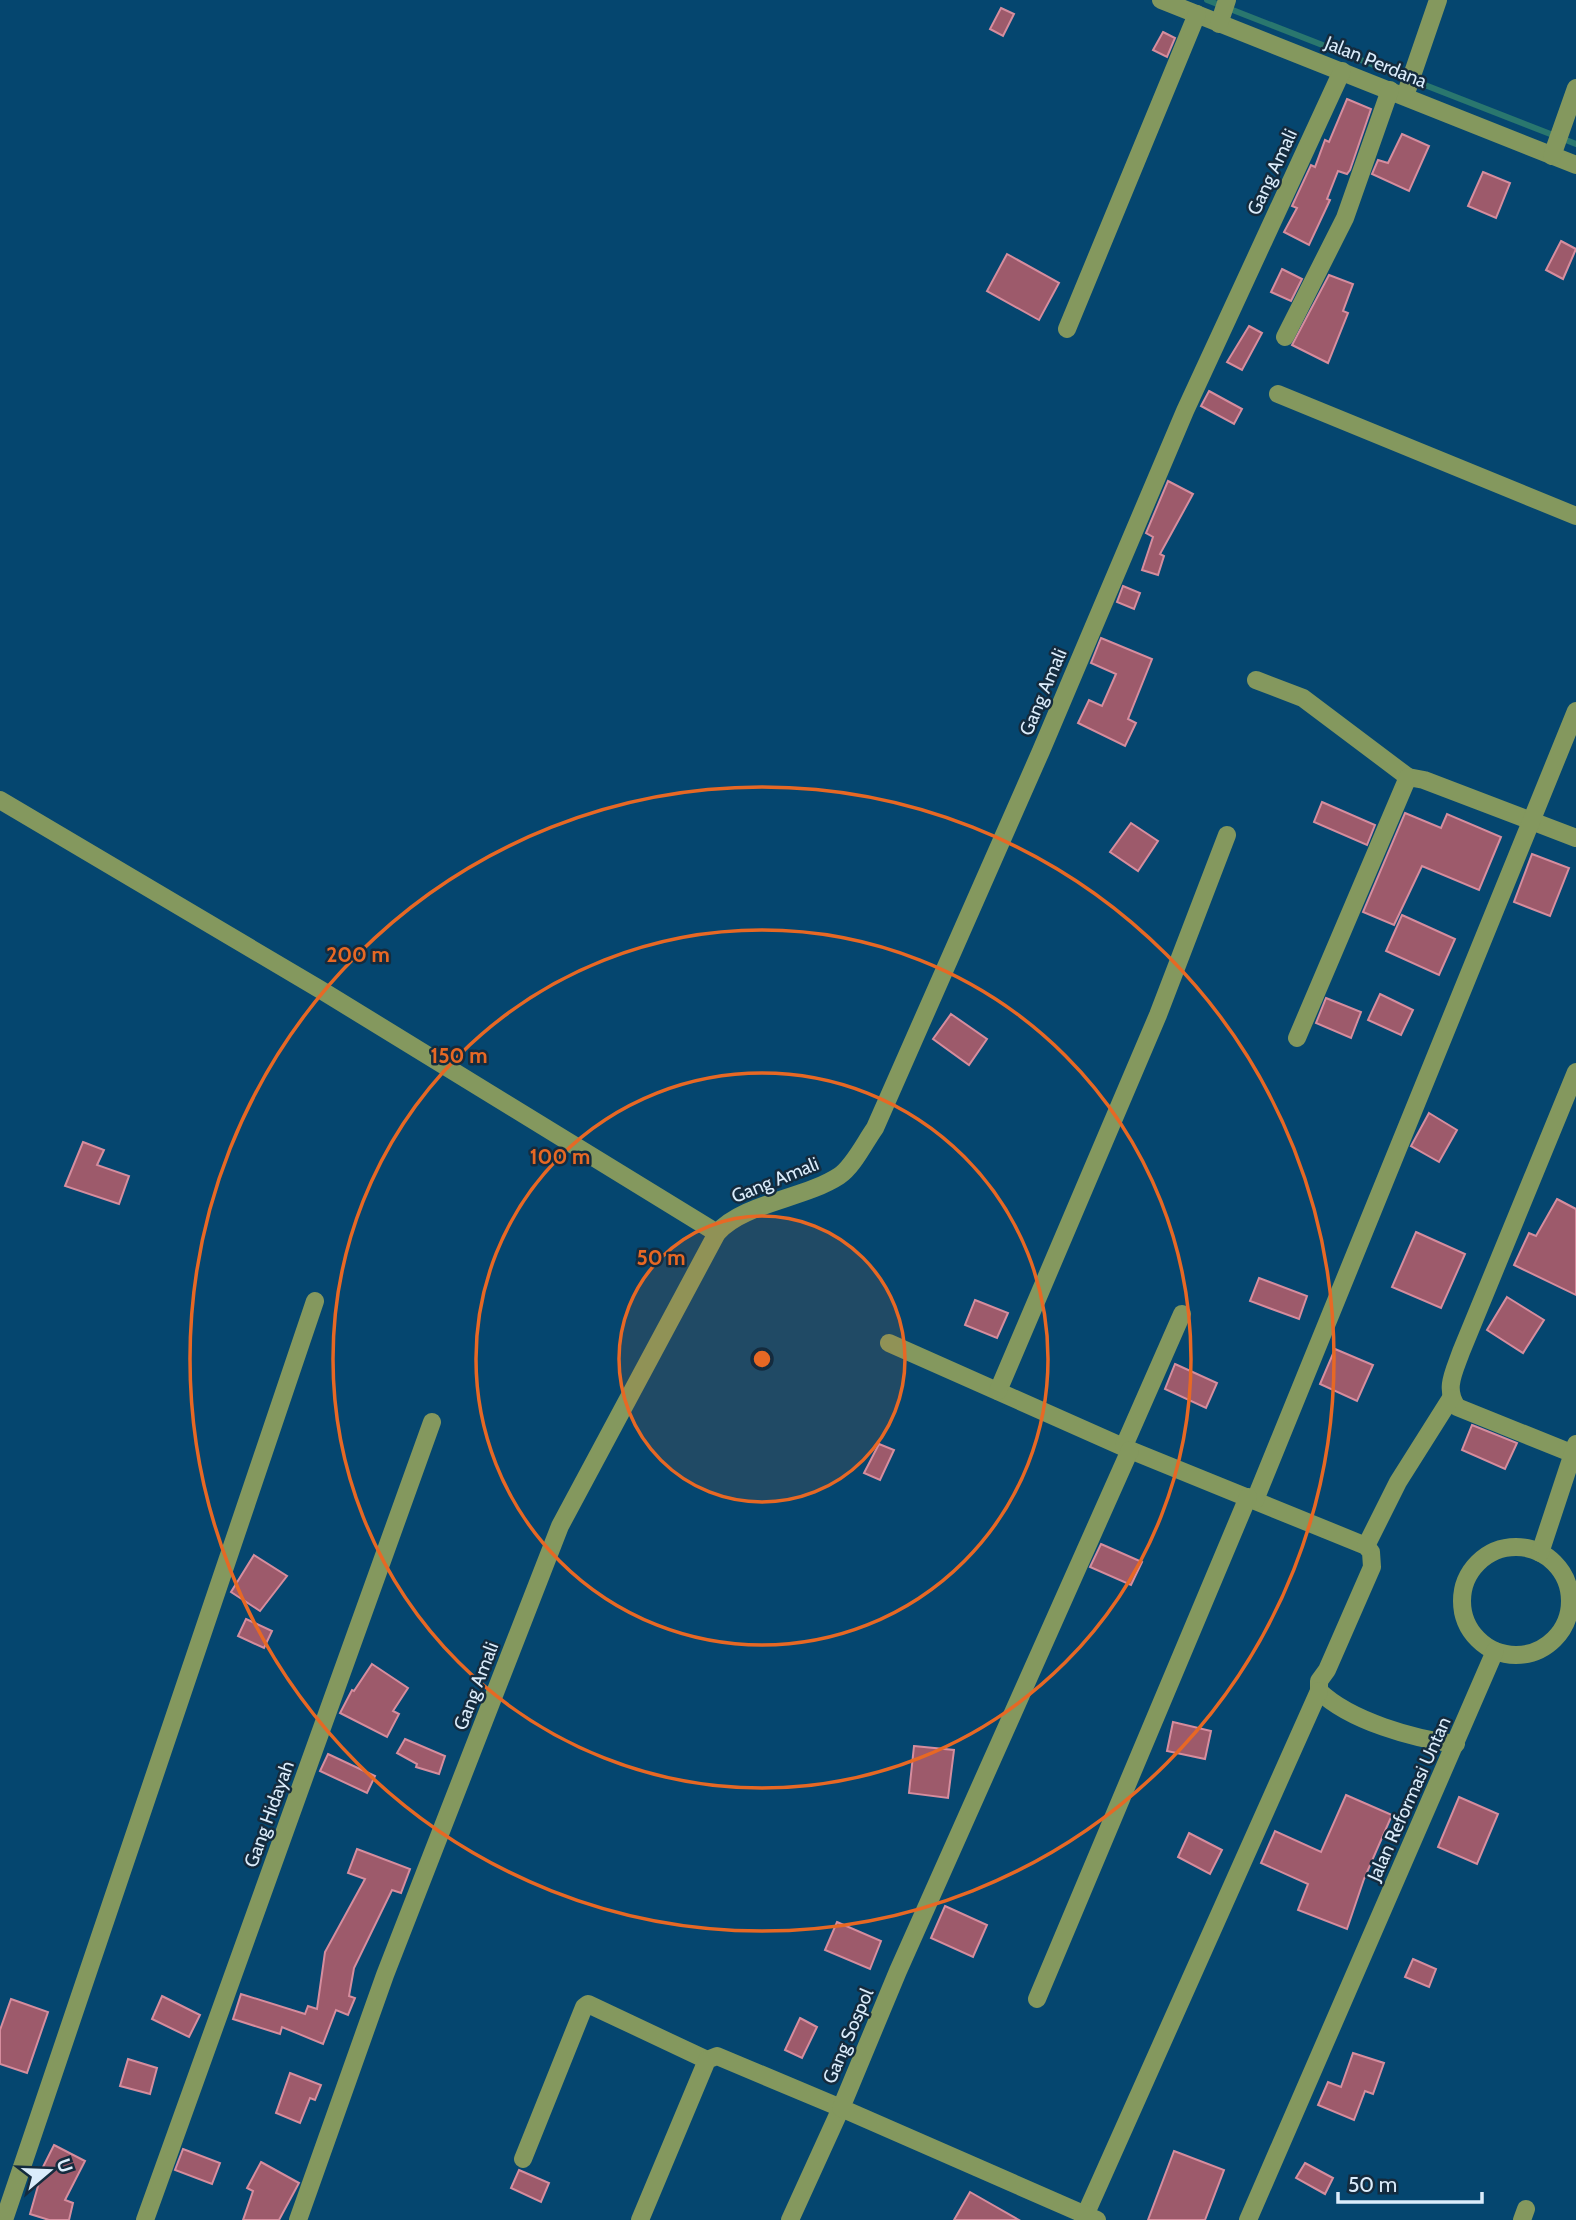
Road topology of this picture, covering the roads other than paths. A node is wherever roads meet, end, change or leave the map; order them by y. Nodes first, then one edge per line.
1 (1161, 0) edge
2 (1438, 0) edge
3 (1222, 13) edge
4 (1197, 14) junction
5 (1342, 71) junction
6 (1576, 88) edge
7 (1397, 93) junction
8 (1554, 153) junction
9 (1576, 165) edge
10 (1067, 329) dead end
11 (1285, 337) dead end
12 (1278, 394) dead end
13 (1576, 516) edge
14 (1256, 680) dead end
15 (1576, 711) edge
16 (1408, 777) junction
17 (0, 800) edge
18 (1532, 823) junction
19 (1227, 835) dead end
20 (1576, 838) edge
21 (1297, 1038) dead end
22 (1576, 1072) edge
23 (717, 1233) junction
24 (315, 1301) dead end
25 (1182, 1314) dead end
26 (889, 1343) dead end
27 (998, 1391) junction
28 (1451, 1398) junction
29 (432, 1422) dead end
30 (1127, 1448) junction
31 (1575, 1451) edge
32 (1251, 1498) junction
33 (1366, 1546) junction
34 (1540, 1553) junction
35 (1495, 1651) junction
36 (1319, 1691) junction
37 (1456, 1744) junction
38 (1037, 1998) dead end
39 (707, 2060) junction
40 (841, 2108) junction
41 (523, 2158) dead end
42 (1088, 2218) edge
43 (4, 2220) edge
44 (145, 2220) edge
45 (298, 2220) edge
46 (640, 2220) edge
47 (790, 2220) edge
48 (1248, 2220) edge

1 - 4 street, Jalan Perdana
2 - 7 street
3 - 4 street, Jalan Perdana
3 - 5 street, Jalan Perdana
4 - 10 street
5 - 7 street, Jalan Perdana
5 - 23 street, Gang Amali
6 - 8 street
7 - 8 street, Jalan Perdana
7 - 11 street
8 - 9 street, Jalan Perdana
12 - 13 street
14 - 16 street
15 - 18 street
16 - 18 street
16 - 21 street
17 - 23 street
18 - 20 street
18 - 32 street
19 - 27 street
22 - 28 street
23 - 45 street, Gang Amali
24 - 43 street
25 - 30 street, Gang Sospol
26 - 27 street
27 - 30 street
28 - 31 street
28 - 33 street
29 - 44 street, Gang Hidayah
30 - 32 street
30 - 40 street, Gang Sospol
31 - 34 street
32 - 33 street
32 - 38 street
33 - 36 street
34 - 35 street
34 - 35 street
35 - 37 street, Jalan Reformasi Untan
36 - 37 street
36 - 42 street
37 - 48 street, Jalan Reformasi Untan
39 - 40 street
39 - 41 street
39 - 46 street
40 - 42 street, Gang Sospol
40 - 47 street

